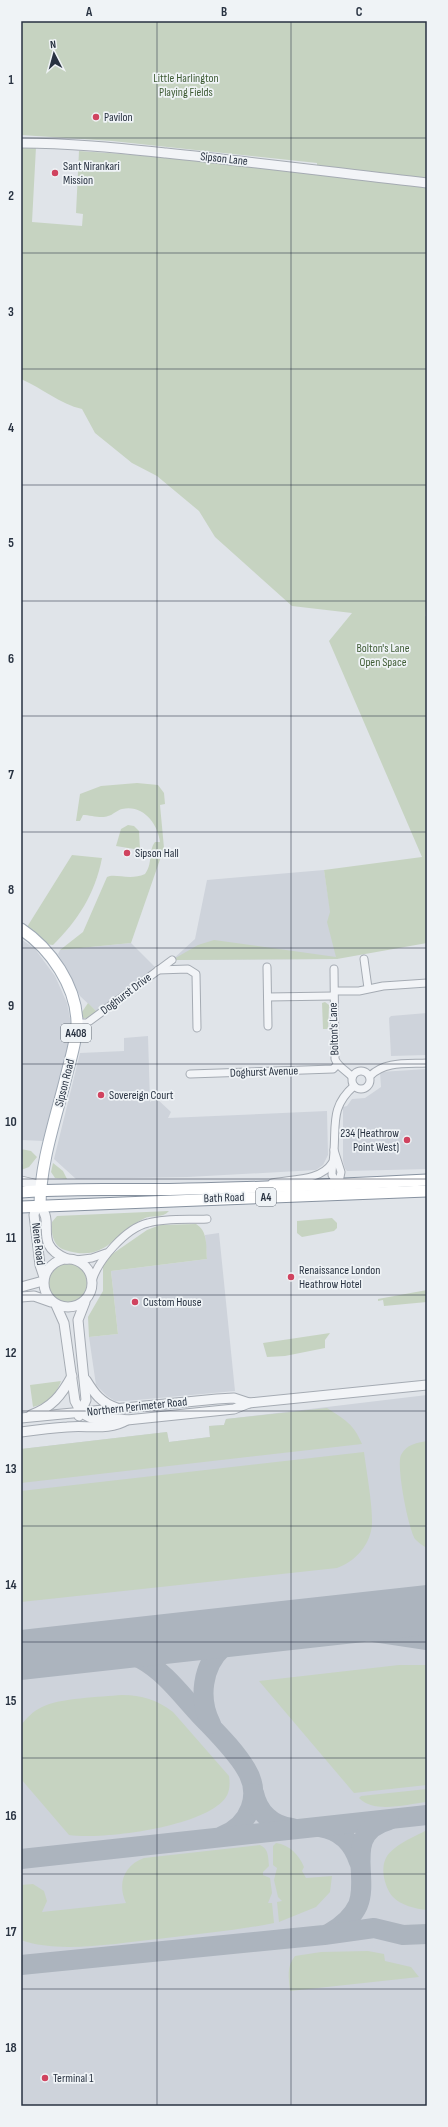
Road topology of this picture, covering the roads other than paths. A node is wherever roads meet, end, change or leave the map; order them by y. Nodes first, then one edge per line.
1 (21, 143) edge
2 (427, 183) edge
3 (21, 929) edge
4 (364, 959) dead end
5 (172, 960) dead end
6 (267, 967) dead end
7 (334, 969) dead end
8 (158, 970) junction
9 (427, 983) edge
10 (368, 988) junction
11 (334, 993) junction
12 (268, 997) junction
13 (77, 1023) junction
14 (268, 1026) dead end
15 (197, 1028) dead end
16 (427, 1063) edge
17 (337, 1065) junction
18 (190, 1074) dead end
19 (370, 1076) junction
20 (352, 1078) junction
21 (354, 1086) junction
22 (334, 1150) junction
23 (332, 1162) junction
24 (427, 1180) edge
25 (21, 1181) edge
26 (338, 1184) junction
27 (260, 1186) junction
28 (40, 1190) junction
29 (427, 1191) edge
30 (21, 1192) edge
31 (339, 1196) junction
32 (40, 1206) junction
33 (21, 1207) edge
34 (207, 1219) dead end
35 (106, 1253) junction
36 (72, 1260) junction
37 (43, 1279) junction
38 (92, 1281) junction
39 (21, 1287) edge
40 (21, 1297) edge
41 (86, 1301) junction
42 (55, 1304) junction
43 (72, 1376) junction
44 (85, 1379) junction
45 (427, 1385) edge
46 (249, 1403) junction
47 (118, 1408) junction
48 (82, 1412) junction
49 (23, 1418) edge
50 (128, 1420) junction
51 (69, 1426) junction
52 (21, 1432) edge

1 - 2 street, Sipson Lane
3 - 13 main road, Sipson Road / A408
4 - 10 street
5 - 8 street, Doghurst Drive
6 - 12 street
7 - 11 street, Bolton's Lane
8 - 13 street, Doghurst Drive
8 - 15 street
9 - 10 street, Bolton's Lane
10 - 11 street, Bolton's Lane
11 - 12 street, Bolton's Lane
11 - 17 street, Bolton's Lane
12 - 14 street
13 - 28 main road, Sipson Road / A408
16 - 19 street
17 - 18 street, Doghurst Avenue
17 - 20 street, Bolton's Lane
19 - 20 street
19 - 21 street
20 - 21 street
21 - 22 street
22 - 23 street
22 - 26 street
23 - 26 street
23 - 27 street, Bath Road
24 - 26 main road, Bath Road / A4
25 - 28 street
26 - 27 main road, Bath Road / A4
26 - 31 street
27 - 28 main road, Bath Road / A4
28 - 30 main road, Bath Road / A4
28 - 32 main road, Sipson Road / A408
29 - 31 main road, Bath Road / A4
31 - 32 main road, Bath Road / A4
32 - 33 main road, Bath Road / A4
32 - 36 street, Nene Road
32 - 37 street, Nene Road
34 - 35 street
35 - 36 street
35 - 38 street
36 - 37 street
36 - 38 street
37 - 39 street
37 - 42 street
38 - 41 street
40 - 42 street
41 - 42 street
41 - 44 street
42 - 43 street
43 - 48 street
43 - 49 street
44 - 47 street
44 - 48 street
45 - 46 street, Northern Perimeter Road
46 - 47 street, Northern Perimeter Road
46 - 50 street, Northern Perimeter Road
47 - 48 street, Northern Perimeter Road
48 - 49 street, Northern Perimeter Road
48 - 50 street
48 - 51 street
50 - 51 street, Northern Perimeter Road
51 - 52 street, Northern Perimeter Road

